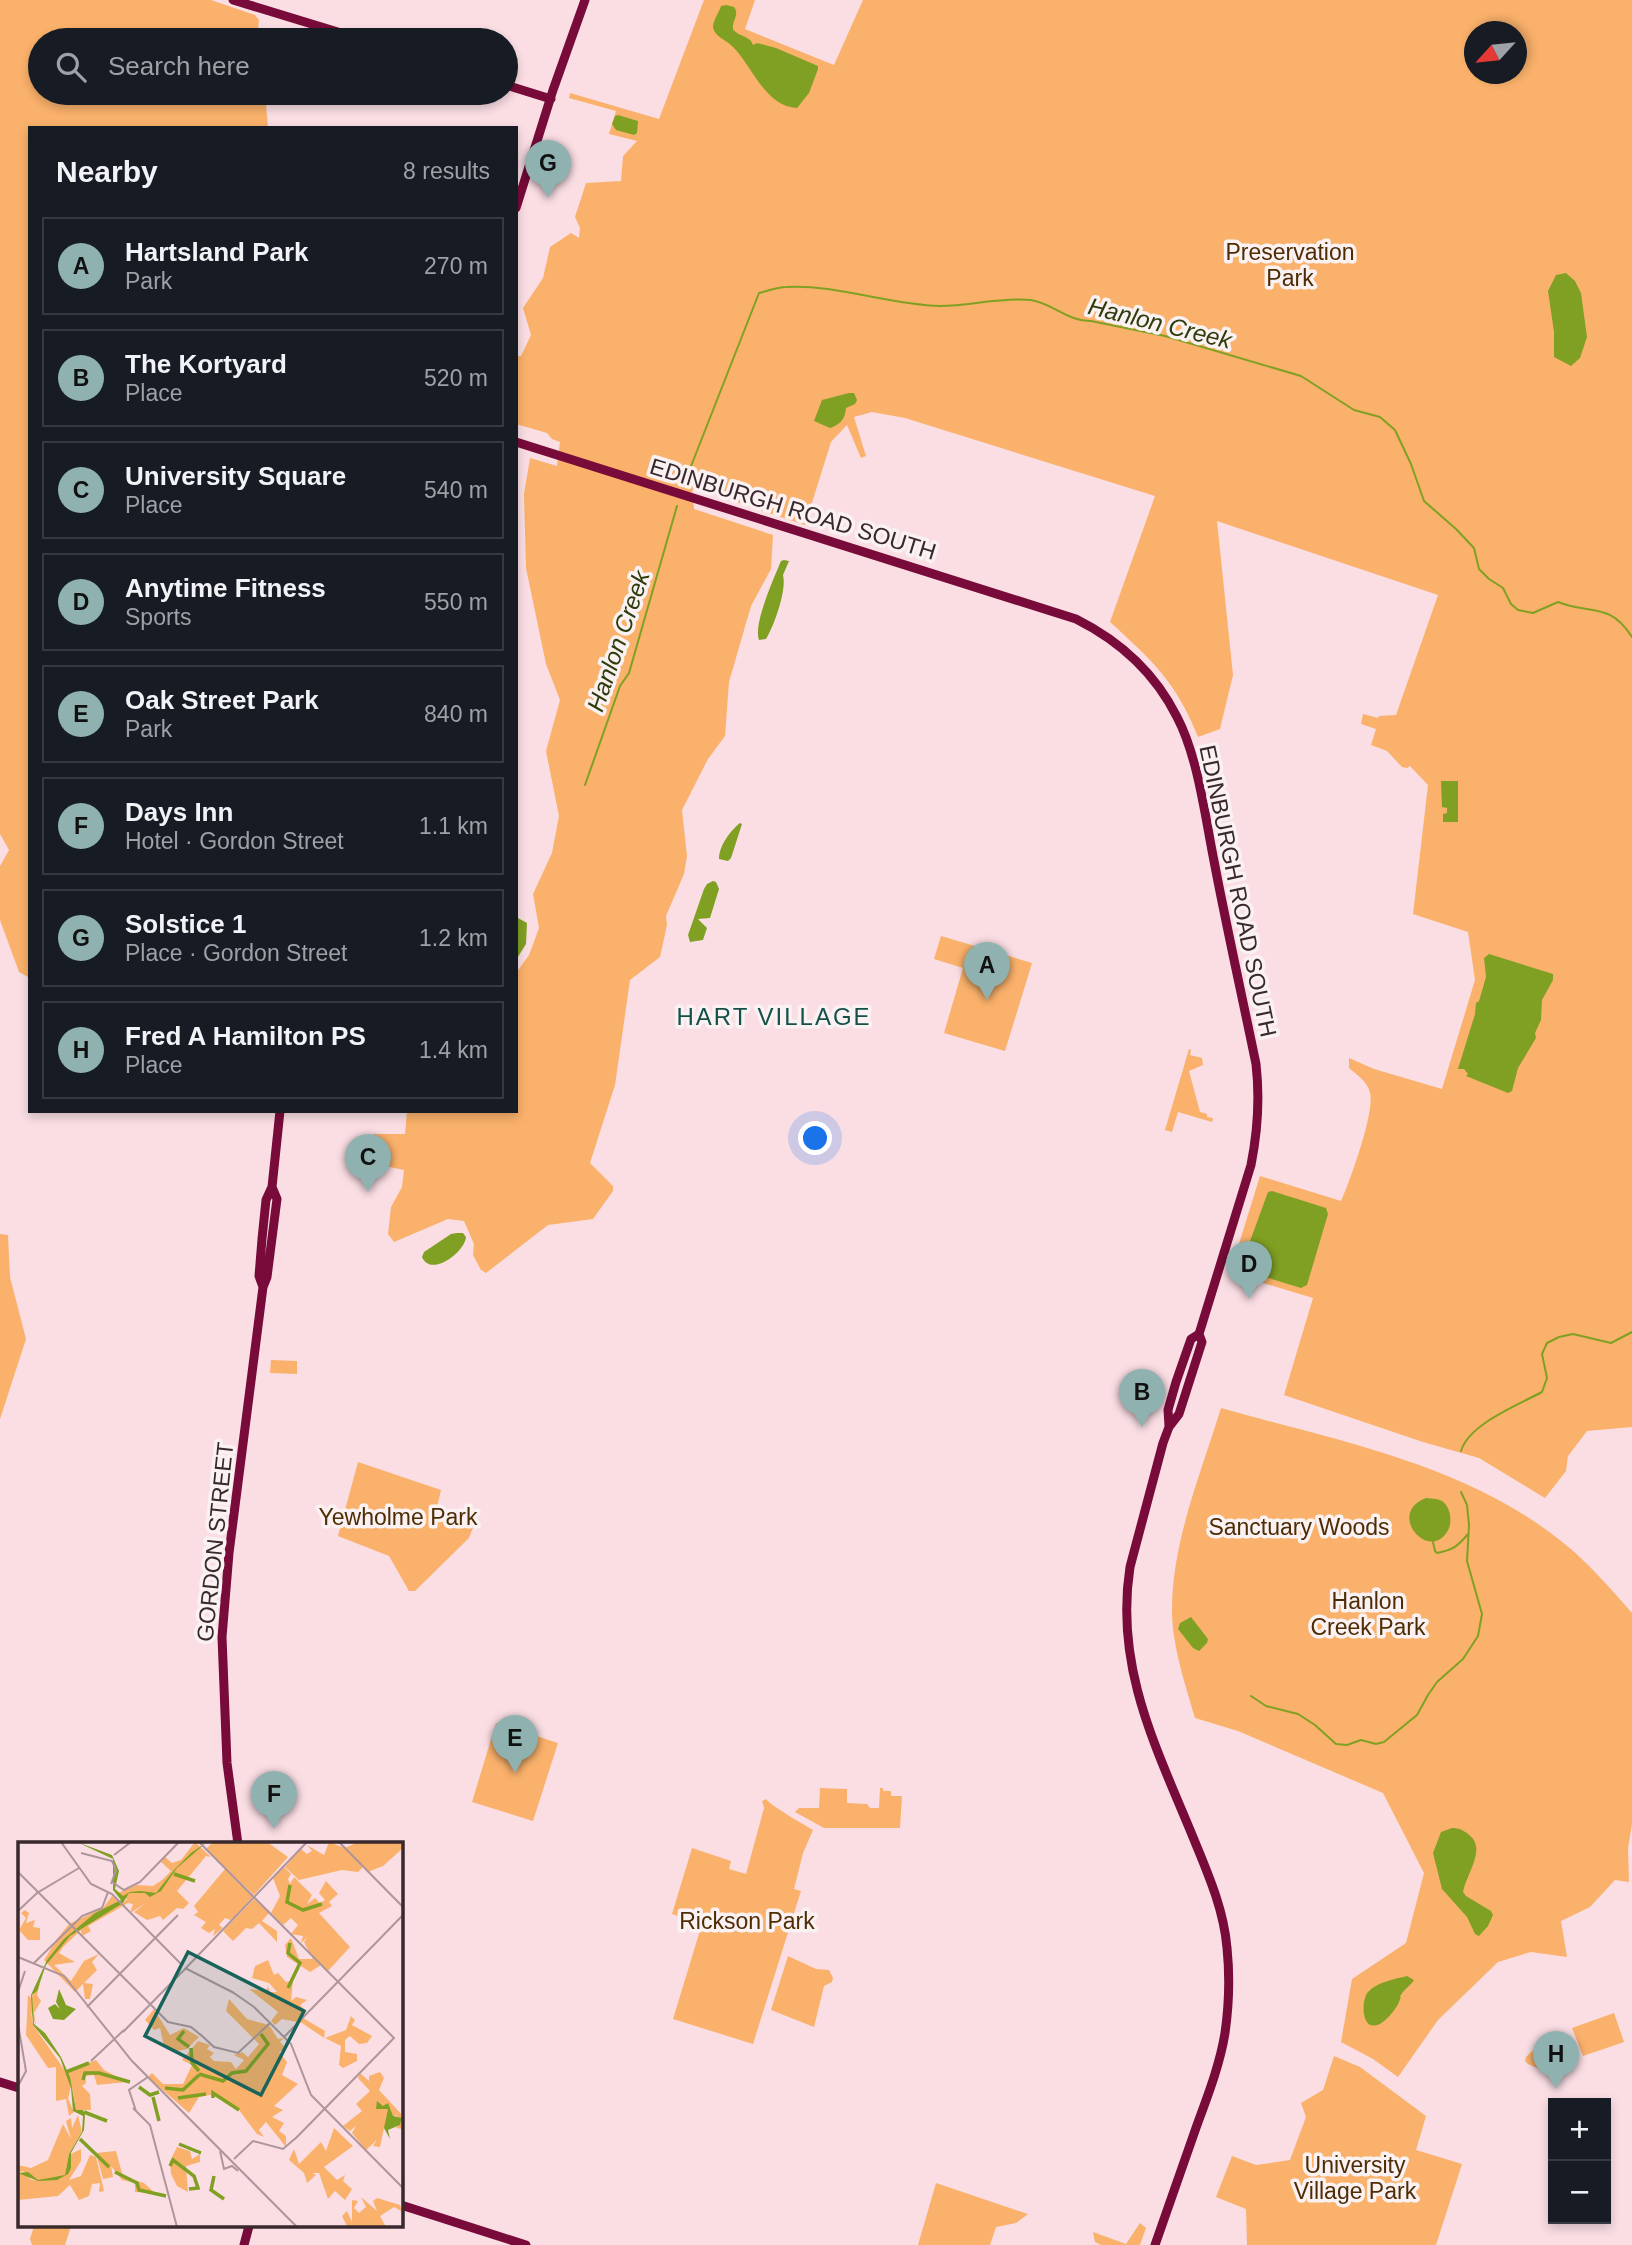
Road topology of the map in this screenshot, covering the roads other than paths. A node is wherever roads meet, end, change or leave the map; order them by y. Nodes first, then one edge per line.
1 (233, 0) edge
2 (585, 0) edge
3 (325, 28) edge
4 (518, 89) edge
5 (551, 99) junction
6 (518, 202) edge
7 (518, 443) edge
8 (280, 1113) edge
9 (238, 1842) edge
10 (0, 2082) edge
11 (18, 2088) edge
12 (402, 2205) edge
13 (248, 2228) edge
14 (244, 2245) edge
15 (526, 2245) edge
16 (1154, 2245) edge

1 - 3 main road
2 - 5 main road
4 - 5 main road
5 - 6 main road
7 - 16 main road, EDINBURGH ROAD SOUTH
8 - 9 main road, GORDON STREET
10 - 11 main road
12 - 15 main road
13 - 14 main road

